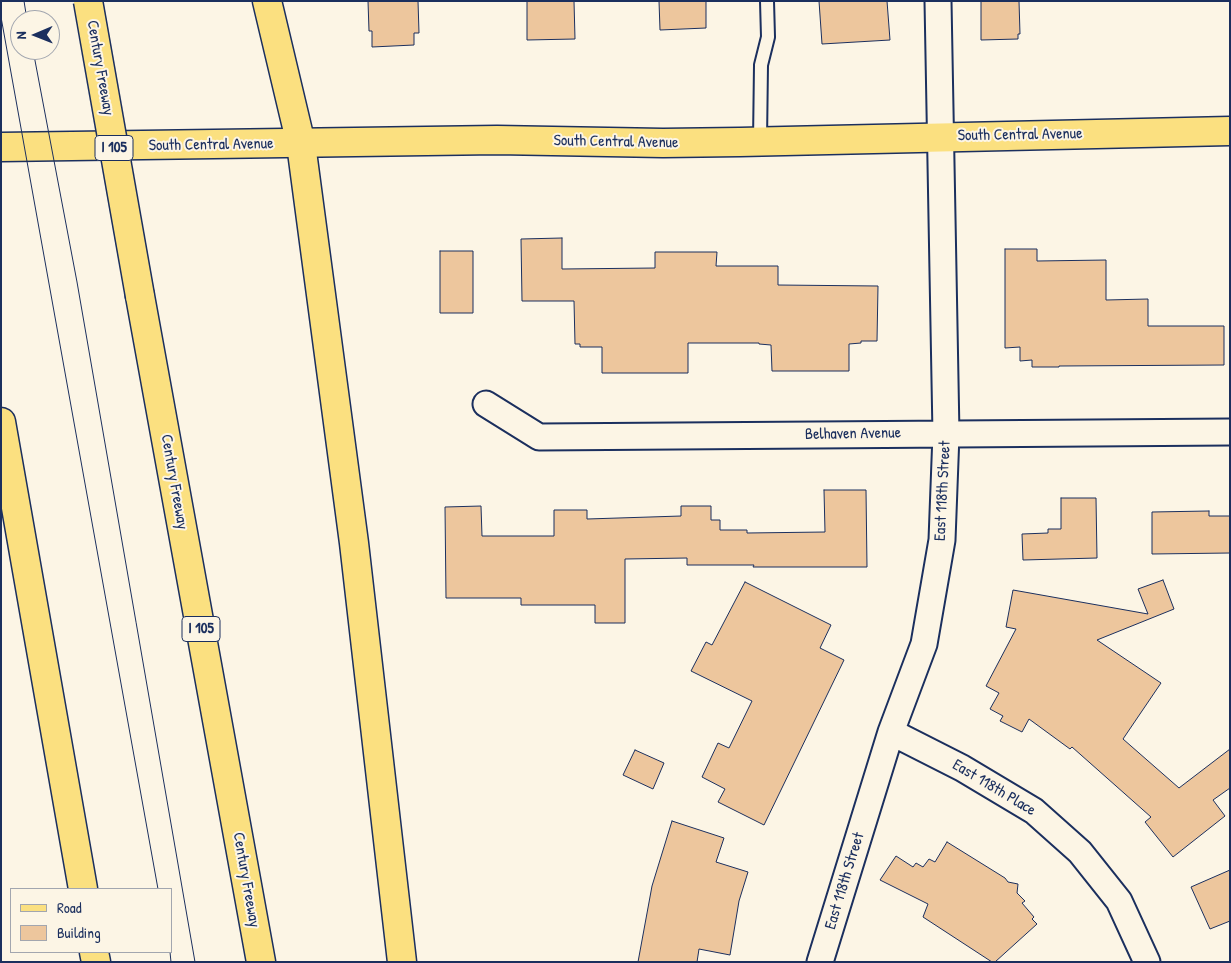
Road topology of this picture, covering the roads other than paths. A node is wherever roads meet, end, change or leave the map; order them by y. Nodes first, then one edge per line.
1 (88, 1) edge
2 (268, 1) edge
3 (767, 1) edge
4 (938, 1) edge
5 (1230, 131) edge
6 (940, 137) junction
7 (760, 141) junction
8 (301, 144) junction
9 (1, 147) edge
10 (486, 404) dead end
11 (1, 422) edge
12 (1230, 432) edge
13 (946, 434) junction
14 (891, 732) junction
15 (83, 888) edge
16 (261, 962) edge
17 (402, 962) edge
18 (820, 962) edge
19 (1147, 962) edge

1 - 16 main road, Century Freeway / I 105, bridge
2 - 8 main road
3 - 7 lane
4 - 6 street, East 118th Street
5 - 6 main road, South Central Avenue
6 - 7 main road, South Central Avenue
6 - 13 street, East 118th Street
7 - 8 main road, South Central Avenue
8 - 9 main road, South Central Avenue
8 - 17 main road
10 - 13 street, Belhaven Avenue
11 - 15 main road
12 - 13 street, Belhaven Avenue
13 - 14 street, East 118th Street
14 - 18 street, East 118th Street
14 - 19 street, East 118th Place

